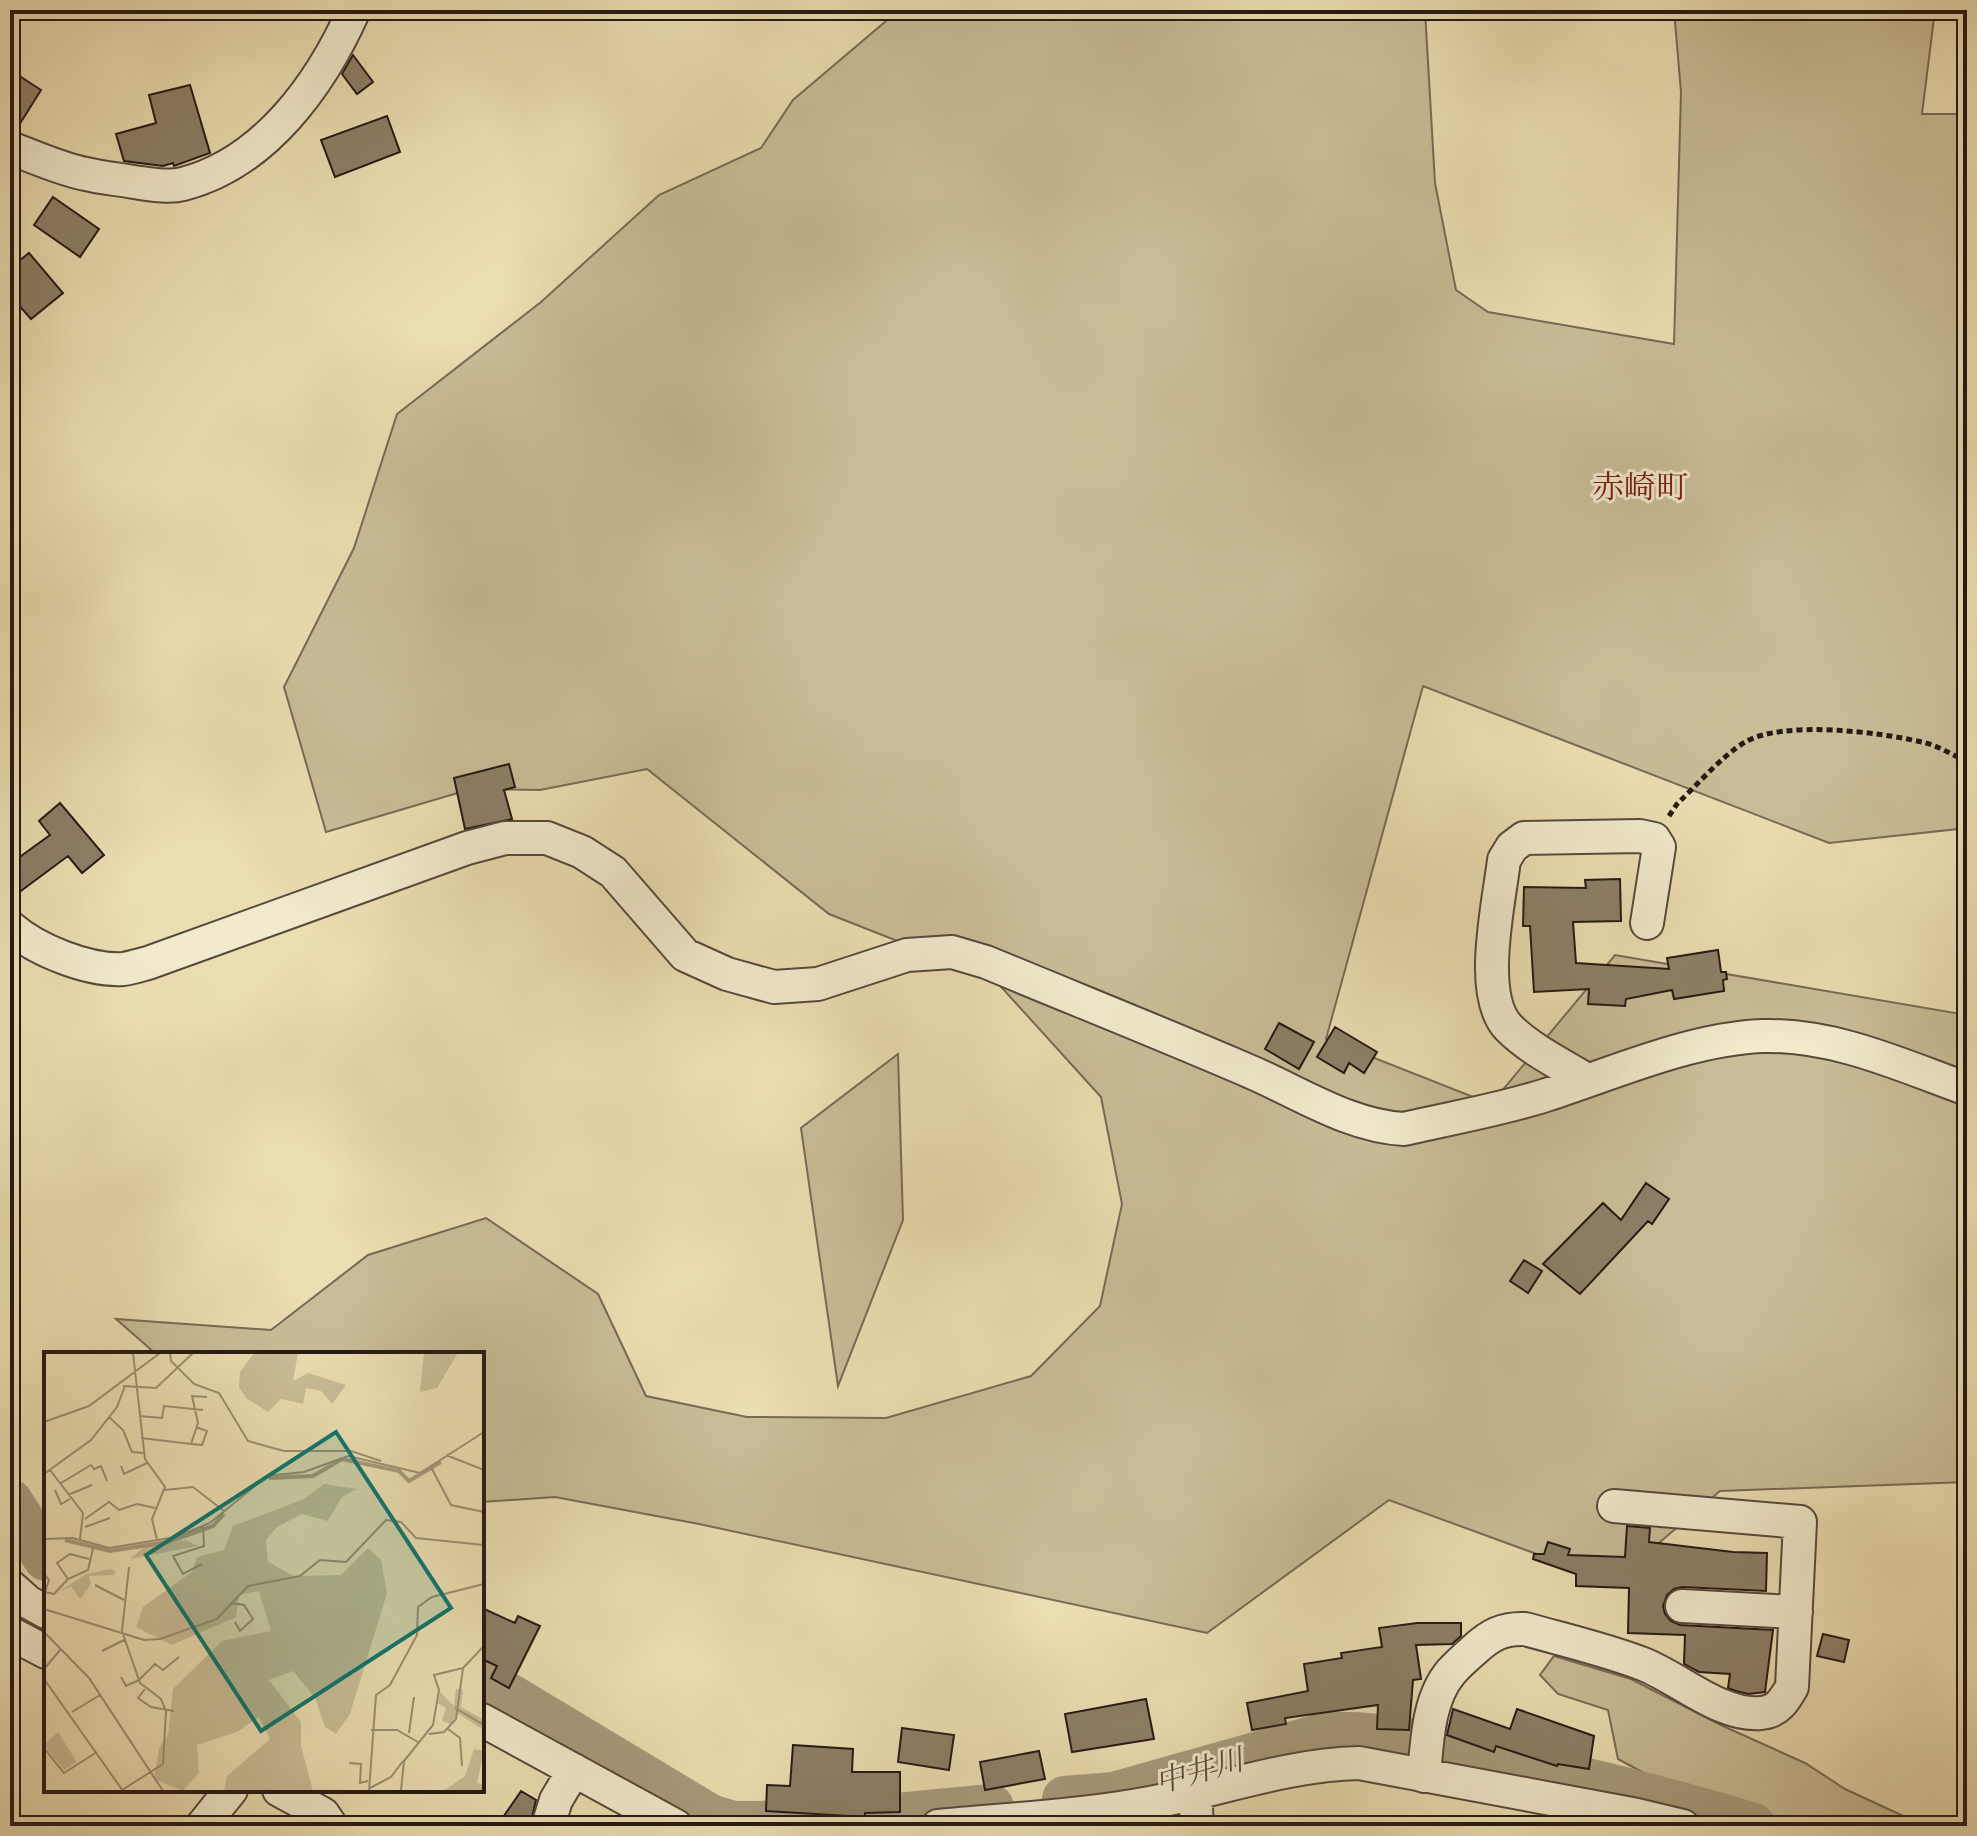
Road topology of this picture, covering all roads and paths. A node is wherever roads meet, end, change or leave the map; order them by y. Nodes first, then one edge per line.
1 (354, 10) edge
2 (10, 148) edge
3 (1967, 761) edge
4 (1654, 839) junction
5 (1647, 923) dead end
6 (10, 927) edge
7 (1587, 1080) junction
8 (1967, 1089) edge
9 (1614, 1506) dead end
10 (10, 1586) edge
11 (1682, 1606) dead end
12 (44, 1611) edge
13 (1796, 1612) junction
14 (10, 1633) edge
15 (44, 1651) edge
16 (484, 1721) edge
17 (1424, 1769) junction
18 (574, 1770) junction
19 (1195, 1791) junction
20 (229, 1792) edge
21 (283, 1792) edge
22 (202, 1826) edge
23 (331, 1826) edge
24 (548, 1826) edge
25 (676, 1826) edge
26 (938, 1826) edge
27 (1197, 1826) edge
28 (1683, 1826) edge

1 - 2 street
3 - 4 path
4 - 5 street
4 - 7 street
6 - 7 street
7 - 8 street
9 - 13 street
10 - 12 street
11 - 13 street
13 - 17 street
14 - 15 street
16 - 18 street
17 - 19 street
17 - 28 street
18 - 24 street
18 - 25 street
19 - 26 street
19 - 27 street
20 - 22 street
21 - 23 street

